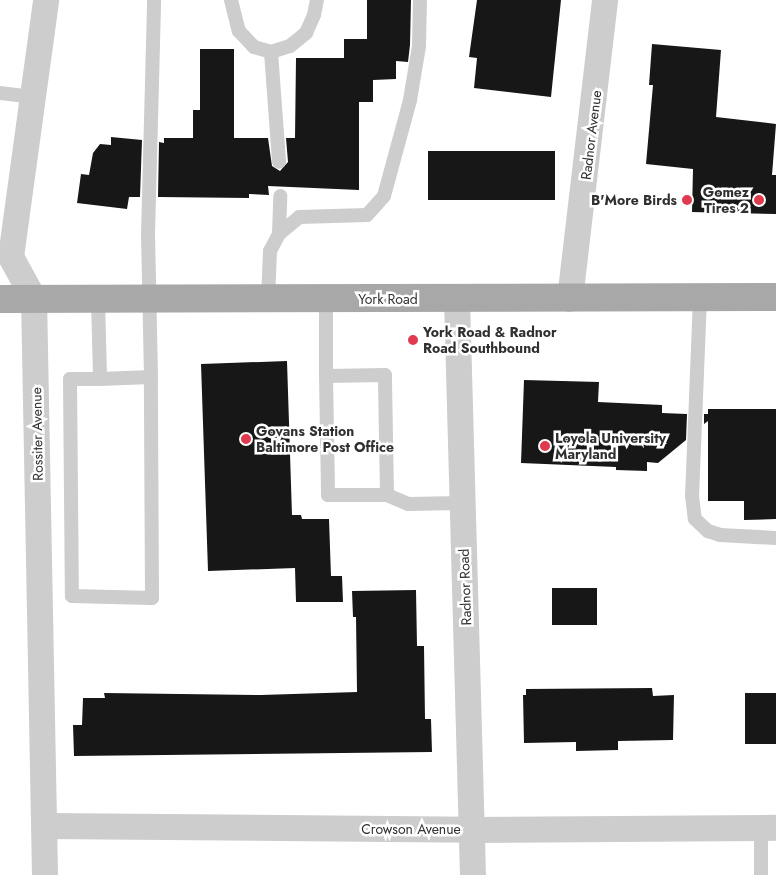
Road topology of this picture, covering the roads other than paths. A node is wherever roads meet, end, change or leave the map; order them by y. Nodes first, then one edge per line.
1 (46, 0) edge
2 (154, 0) edge
3 (231, 0) edge
4 (317, 0) edge
5 (420, 0) edge
6 (605, 0) edge
7 (271, 52) junction
8 (0, 93) edge
9 (32, 97) junction
10 (280, 162) dead end
11 (280, 196) dead end
12 (279, 234) junction
13 (776, 297) edge
14 (700, 298) junction
15 (0, 299) edge
16 (34, 299) junction
17 (150, 299) junction
18 (268, 299) junction
19 (326, 299) junction
20 (457, 299) junction
21 (570, 299) junction
22 (98, 300) junction
23 (326, 376) junction
24 (151, 377) junction
25 (100, 379) junction
26 (387, 494) junction
27 (462, 503) junction
28 (776, 538) edge
29 (45, 826) junction
30 (768, 828) edge
31 (472, 830) junction
32 (46, 875) edge
33 (473, 875) edge
34 (761, 875) edge

1 - 9 street, Rossiter Avenue
2 - 17 lane
3 - 7 lane
4 - 7 lane
5 - 12 lane
6 - 21 street, Radnor Avenue
7 - 10 lane
8 - 9 lane
9 - 16 street, Rossiter Avenue
11 - 12 lane
12 - 18 lane
13 - 14 main road, York Road
14 - 21 main road, York Road
14 - 28 lane
15 - 16 main road, York Road
16 - 22 main road, York Road
16 - 29 street, Rossiter Avenue
17 - 18 main road, York Road
17 - 22 main road, York Road
17 - 24 lane
18 - 19 main road, York Road
19 - 20 main road, York Road
19 - 23 lane
20 - 21 main road, York Road
20 - 27 street, Radnor Road
22 - 25 lane
23 - 26 lane
23 - 26 lane
24 - 25 lane
24 - 25 lane
26 - 27 lane
27 - 31 street, Radnor Road
29 - 31 street, Crowson Avenue
29 - 32 street, Rossiter Avenue
30 - 31 street, Crowson Avenue
30 - 34 lane
31 - 33 street, Radnor Road

